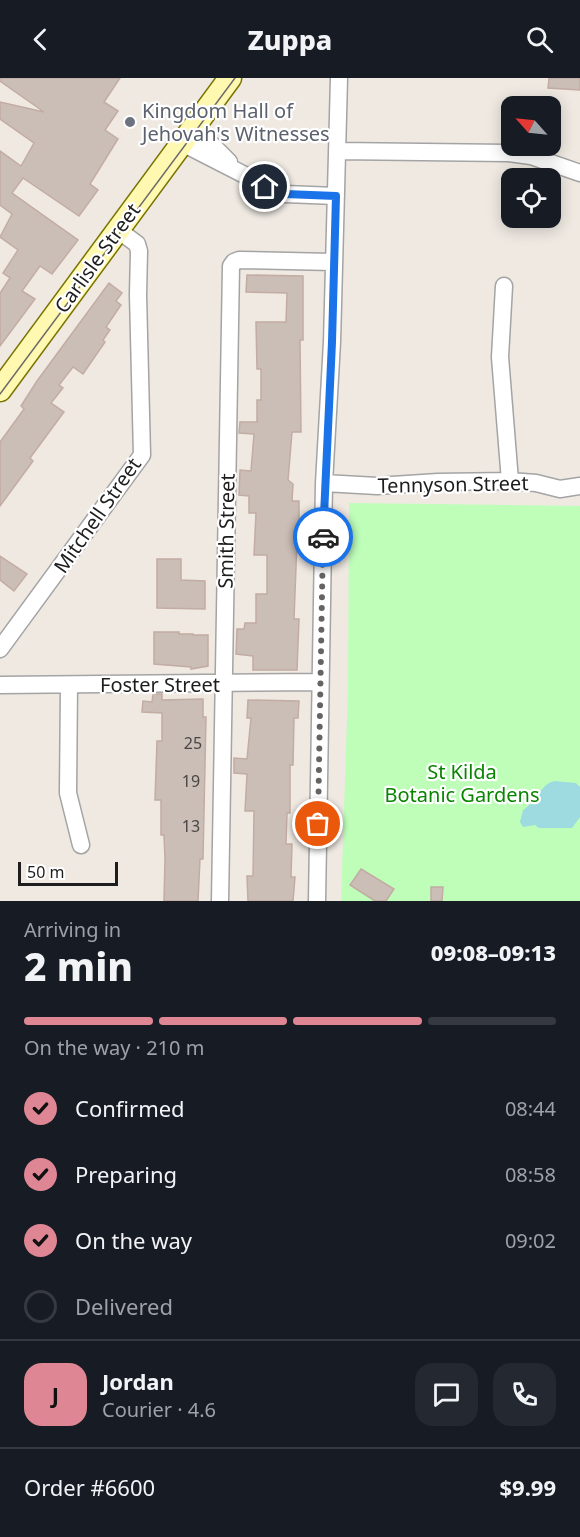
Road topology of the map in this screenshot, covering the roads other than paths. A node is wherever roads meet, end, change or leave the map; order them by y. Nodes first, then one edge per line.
1 (216, 78) edge
2 (230, 78) edge
3 (339, 78) edge
4 (188, 135) junction
5 (337, 151) junction
6 (580, 173) edge
7 (336, 196) junction
8 (118, 230) junction
9 (333, 262) junction
10 (504, 286) dead end
11 (0, 390) edge
12 (510, 481) junction
13 (324, 483) junction
14 (580, 486) edge
15 (0, 649) edge
16 (320, 682) junction
17 (223, 684) junction
18 (0, 685) edge
19 (69, 685) junction
20 (81, 845) dead end
21 (220, 901) edge
22 (317, 901) edge

1 - 4 main road, Carlisle Street
2 - 4 main road, Carlisle Street
3 - 5 street
4 - 7 street
4 - 8 main road, Carlisle Street
5 - 6 street
5 - 7 street
7 - 9 street
8 - 11 main road, Carlisle Street
8 - 15 street, Mitchell Street
9 - 13 street
9 - 17 street, Smith Street
10 - 12 street
12 - 13 street, Tennyson Street
12 - 14 street, Tennyson Street
13 - 16 street
16 - 17 street, Foster Street
16 - 22 street
17 - 19 street, Foster Street
17 - 21 street, Smith Street
18 - 19 street, Foster Street
19 - 20 street

